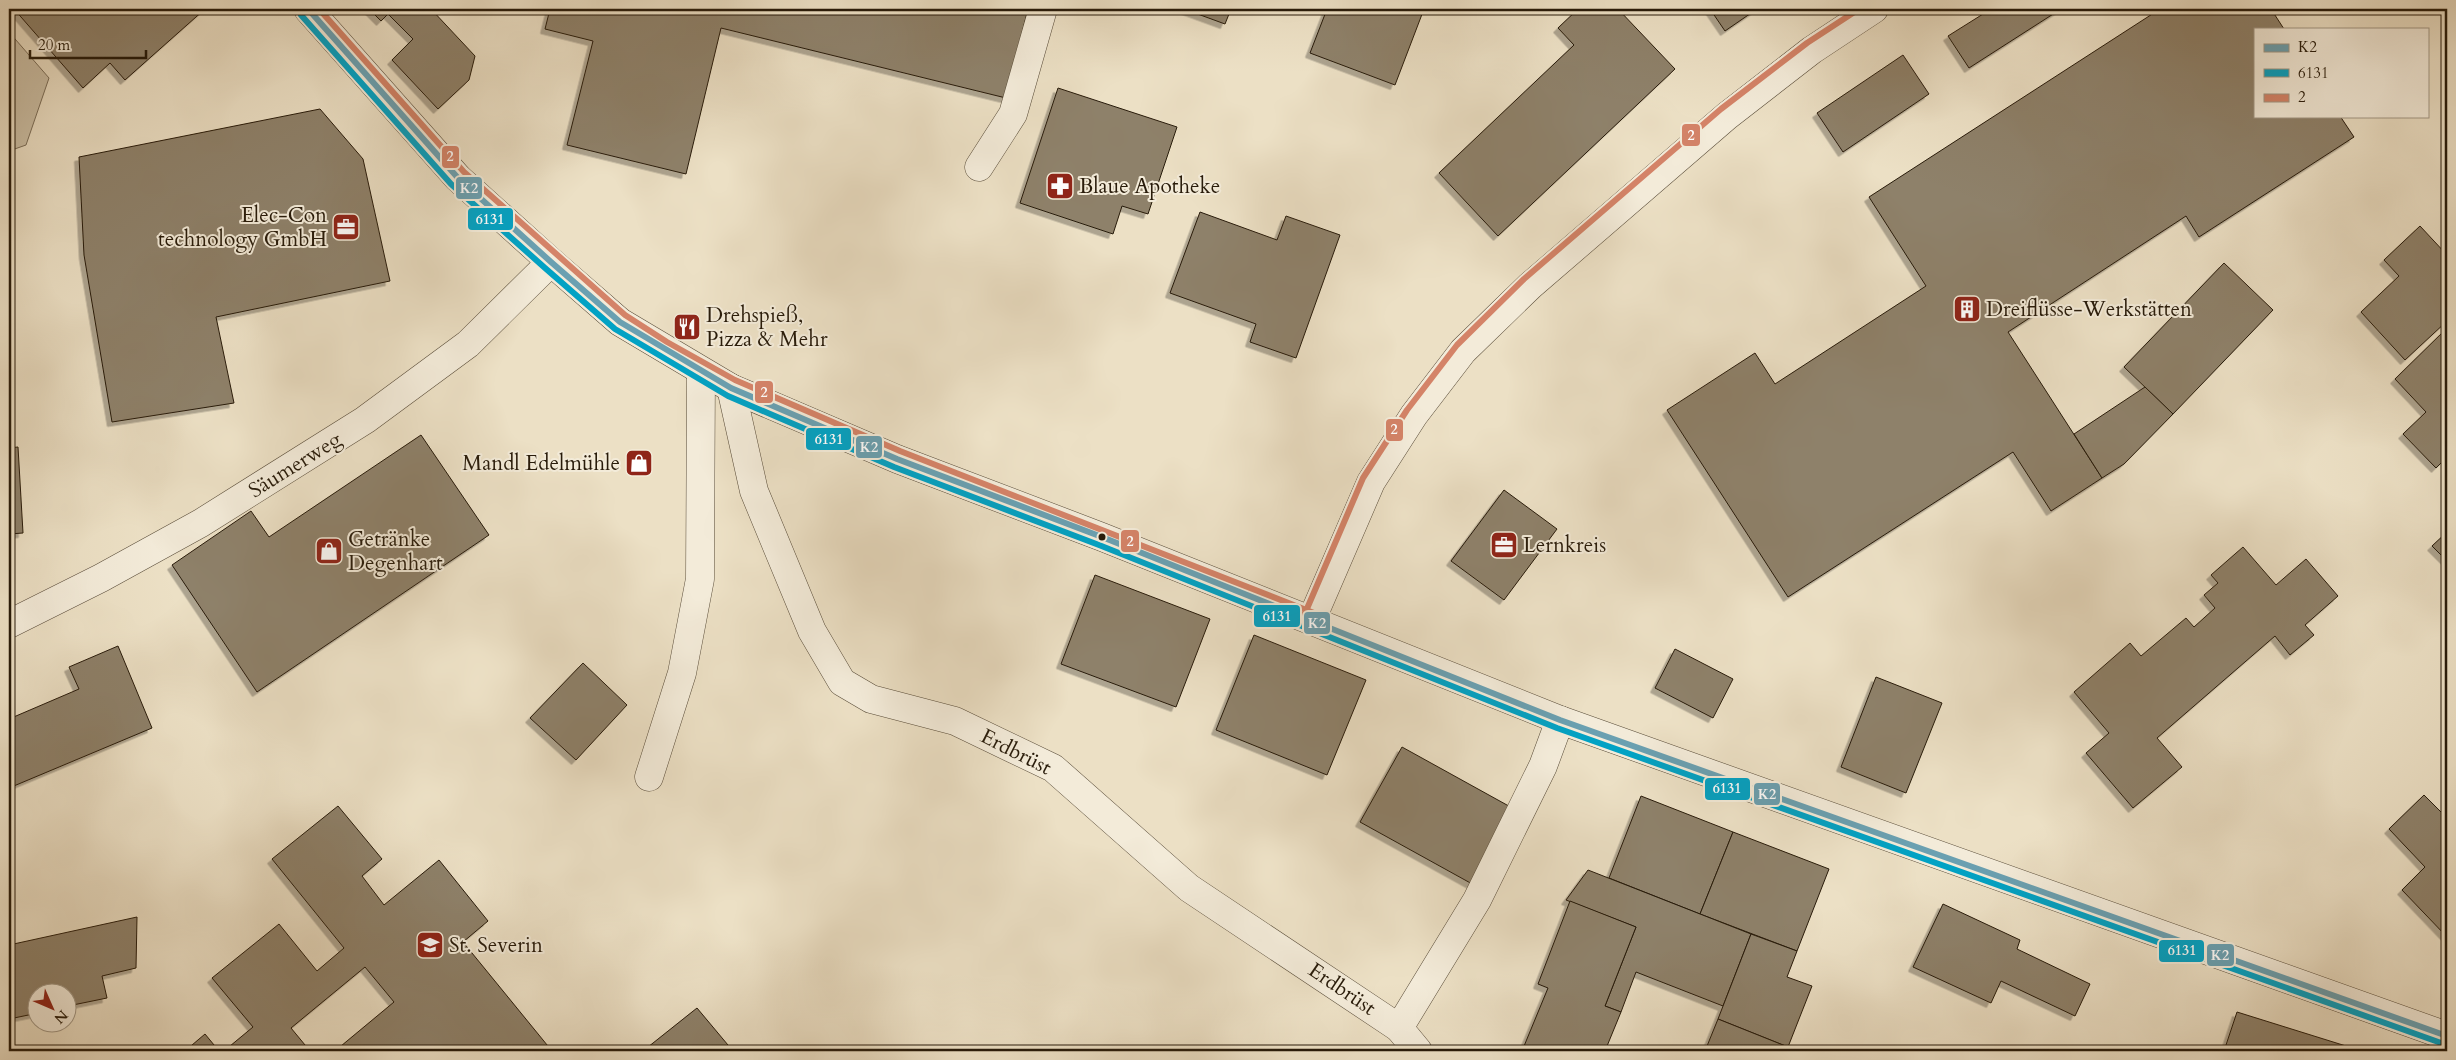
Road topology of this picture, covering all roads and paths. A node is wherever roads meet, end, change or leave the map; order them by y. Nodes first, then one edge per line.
1 (308, 9) edge
2 (1043, 9) edge
3 (1874, 9) edge
4 (979, 166) dead end
5 (550, 262) junction
6 (701, 370) junction
7 (732, 388) junction
8 (1311, 620) junction
9 (9, 624) edge
10 (1560, 720) junction
11 (648, 777) dead end
12 (1399, 1028) junction
13 (2447, 1036) edge
14 (1418, 1051) edge

1 - 5 street
2 - 4 street
3 - 8 street
5 - 6 street
5 - 9 street, Säumerweg
6 - 7 street
6 - 11 street
7 - 8 street
7 - 12 street, Erdbrüst
8 - 10 street
10 - 12 street
10 - 13 street
12 - 14 street, Erdbrüst

